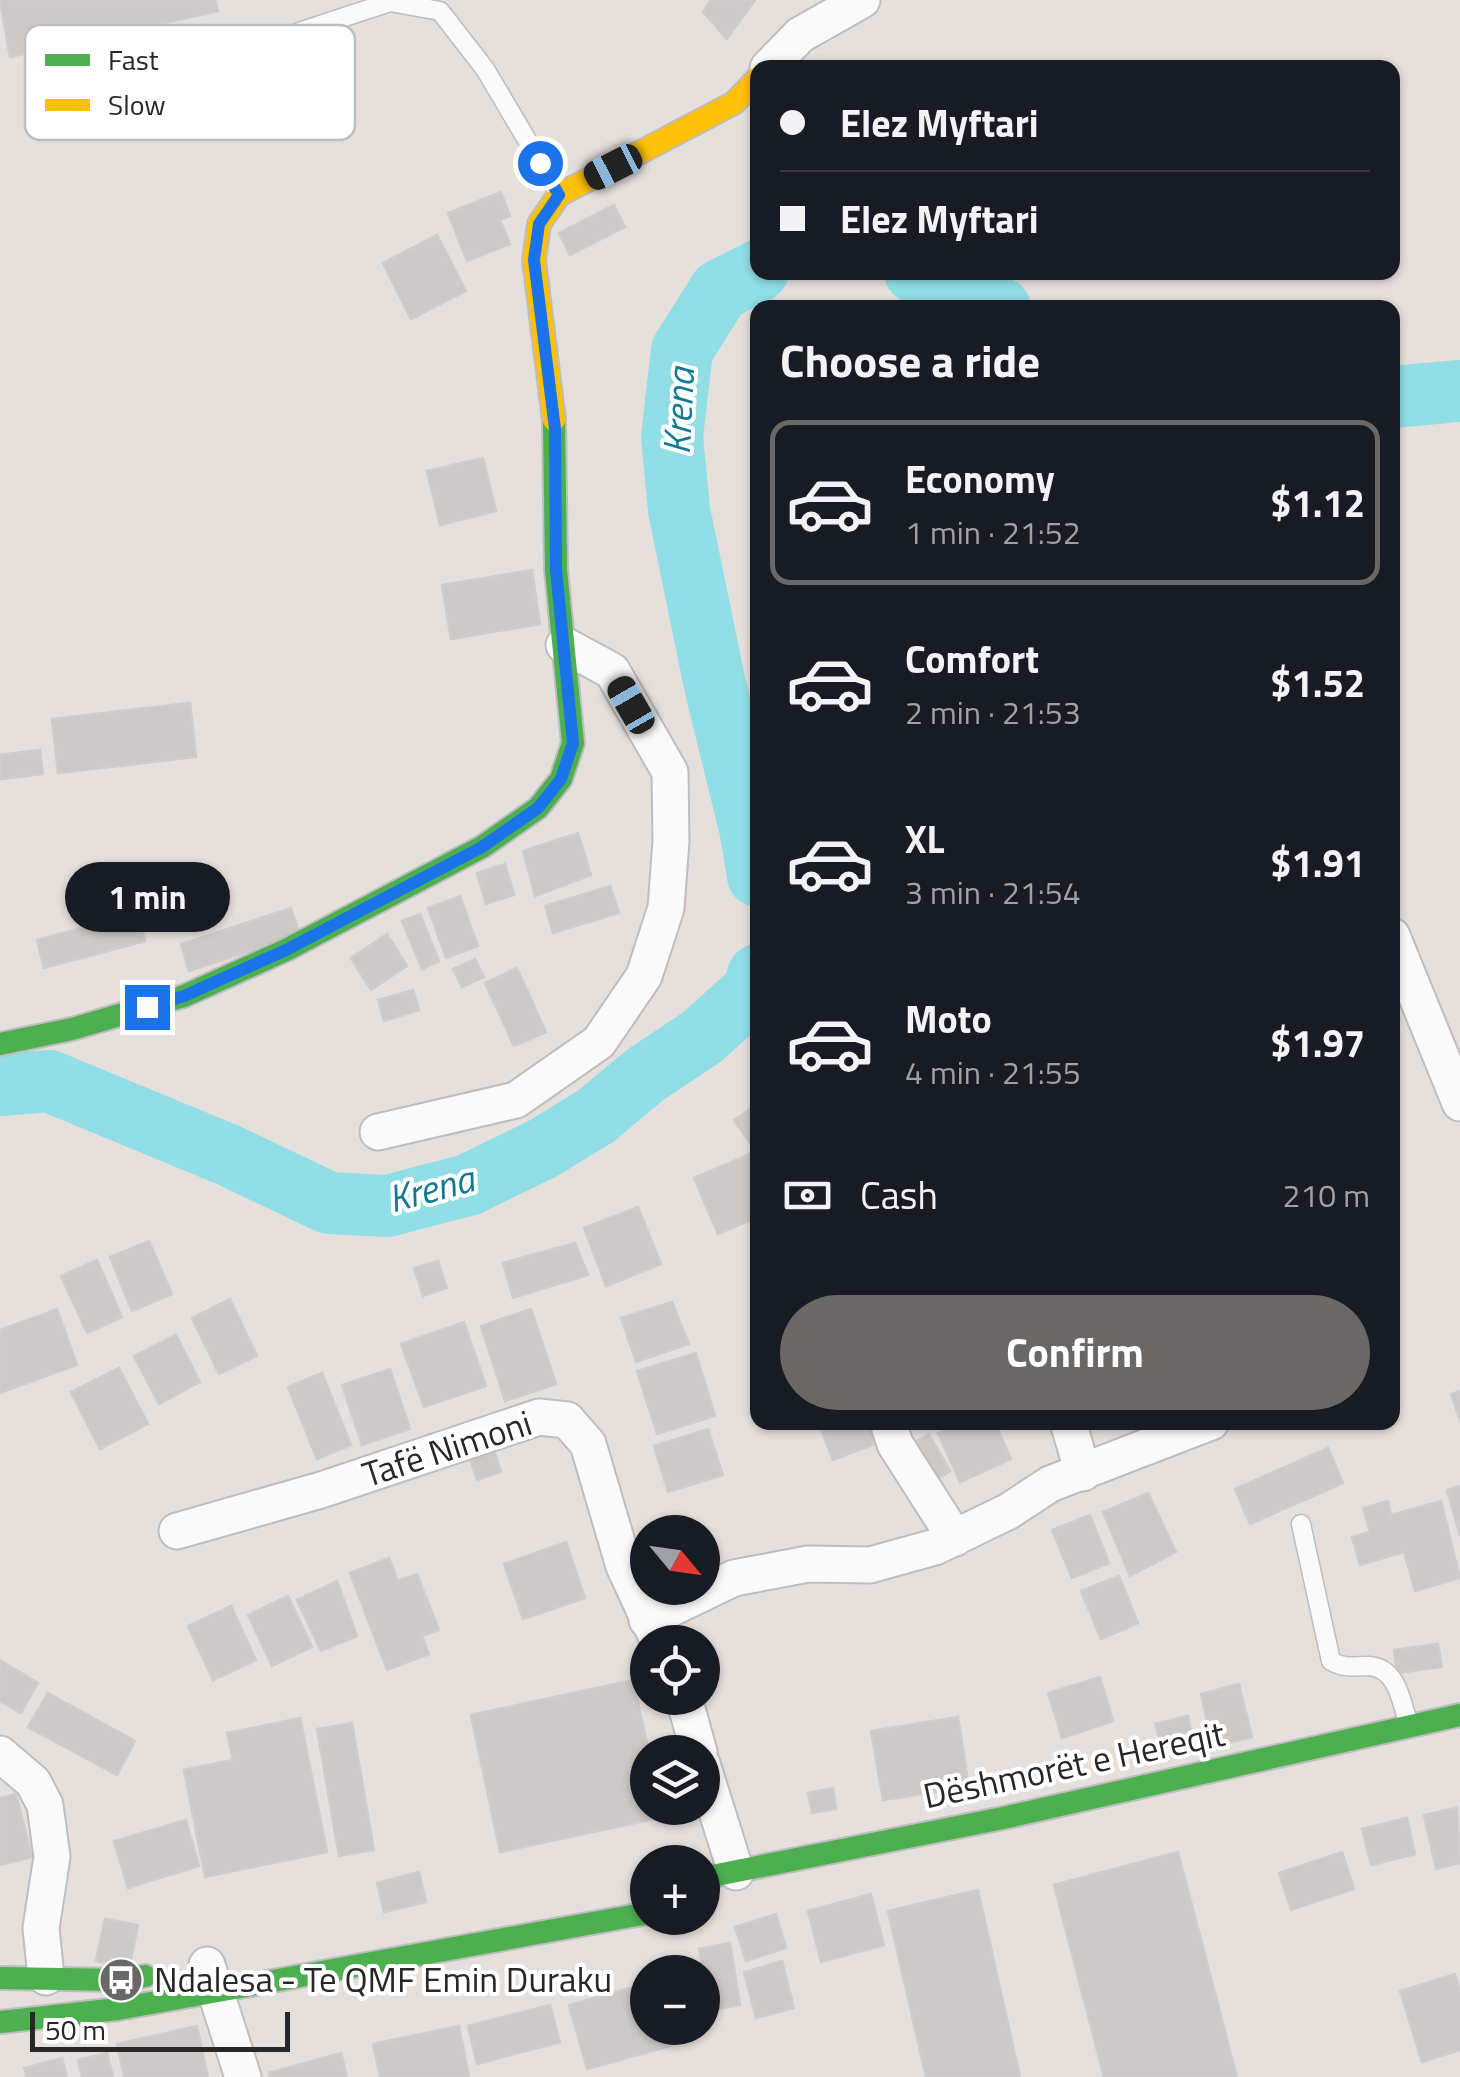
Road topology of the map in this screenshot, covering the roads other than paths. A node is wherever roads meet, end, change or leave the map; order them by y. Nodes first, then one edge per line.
1 (862, 0) edge
2 (320, 25) edge
3 (776, 60) edge
4 (750, 86) edge
5 (559, 195) junction
6 (564, 645) junction
7 (1400, 956) edge
8 (0, 1044) edge
9 (1460, 1103) edge
10 (378, 1132) dead end
11 (891, 1430) edge
12 (1070, 1430) edge
13 (1191, 1430) edge
14 (1083, 1472) junction
15 (1300, 1524) dead end
16 (176, 1531) dead end
17 (955, 1538) junction
18 (650, 1625) edge
19 (662, 1625) edge
20 (1460, 1715) edge
21 (1410, 1726) junction
22 (0, 1754) edge
23 (1100, 1820) dead end
24 (931, 1856) dead end
25 (720, 1874) edge
26 (630, 1914) edge
27 (202, 1971) junction
28 (46, 1977) junction
29 (0, 1978) edge
30 (0, 2022) edge
31 (243, 2077) edge

1 - 3 street
2 - 5 lane
4 - 5 main road
5 - 6 main road
6 - 8 main road
6 - 10 street
7 - 9 street
11 - 17 street
12 - 14 street
13 - 14 street, Tafë Nimoni
14 - 17 street, Tafë Nimoni
15 - 21 lane
16 - 18 street, Tafë Nimoni
17 - 19 street, Tafë Nimoni
20 - 21 main road, Dëshmorët e Hereqit
21 - 25 main road, Dëshmorët e Hereqit
22 - 28 street
23 - 24 main road
26 - 27 main road
27 - 28 main road
27 - 30 main road
27 - 31 street
28 - 29 main road

